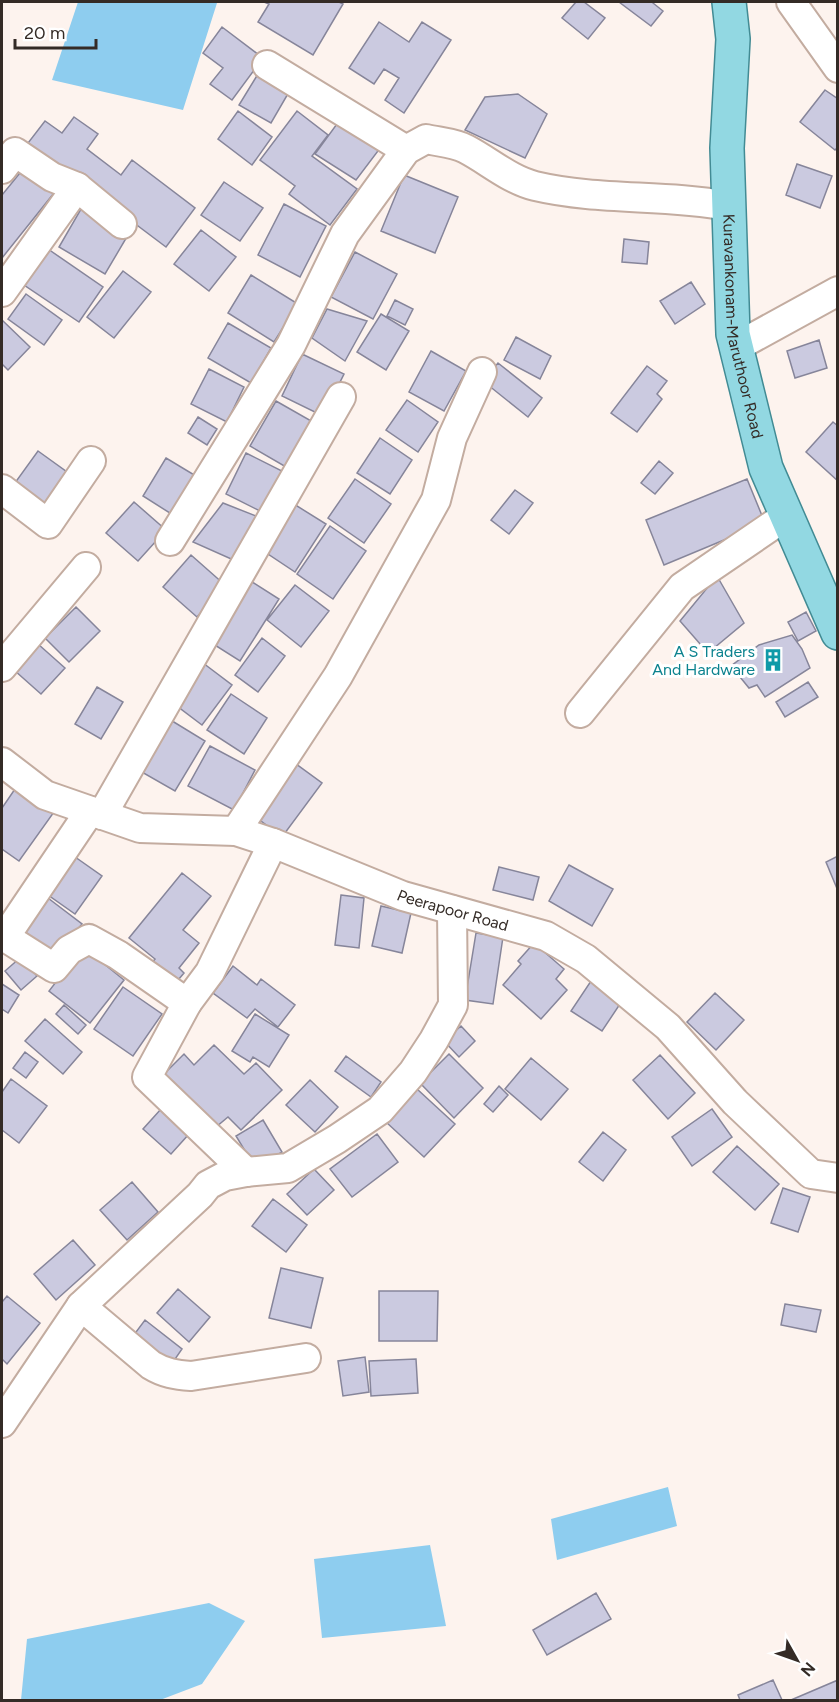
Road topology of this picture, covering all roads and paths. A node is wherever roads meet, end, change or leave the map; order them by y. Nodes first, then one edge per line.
1 (729, 2) edge
2 (791, 2) edge
3 (834, 54) edge
4 (267, 65) dead end
5 (406, 150) junction
6 (2, 169) edge
7 (77, 187) junction
8 (728, 206) junction
9 (122, 224) dead end
10 (837, 291) edge
11 (2, 292) edge
12 (736, 347) junction
13 (482, 372) dead end
14 (341, 397) dead end
15 (91, 461) dead end
16 (2, 489) edge
17 (786, 516) junction
18 (170, 541) dead end
19 (86, 567) dead end
20 (837, 633) edge
21 (2, 667) edge
22 (580, 712) dead end
23 (2, 762) edge
24 (96, 813) junction
25 (236, 831) junction
26 (273, 843) junction
27 (452, 910) junction
28 (187, 1003) junction
29 (246, 1172) junction
30 (837, 1178) edge
31 (81, 1305) junction
32 (306, 1358) dead end
33 (2, 1423) edge

1 - 8 main road, Kuravankonam-Maruthoor Road
2 - 3 street
4 - 5 street
5 - 8 street
5 - 18 street
6 - 7 street
7 - 9 street
7 - 11 street
8 - 12 main road, Kuravankonam-Maruthoor Road
10 - 12 street
12 - 17 main road, Kuravankonam-Maruthoor Road
13 - 25 street
14 - 24 street
15 - 16 street
17 - 20 main road, Kuravankonam-Maruthoor Road
17 - 22 street
19 - 21 street
23 - 24 street, Peerapoor Road
24 - 25 street, Peerapoor Road
24 - 28 street
25 - 26 street, Peerapoor Road
26 - 27 street, Peerapoor Road
26 - 28 street
27 - 29 street
27 - 30 street, Peerapoor Road
28 - 29 street
29 - 31 street
31 - 32 street
31 - 33 street

